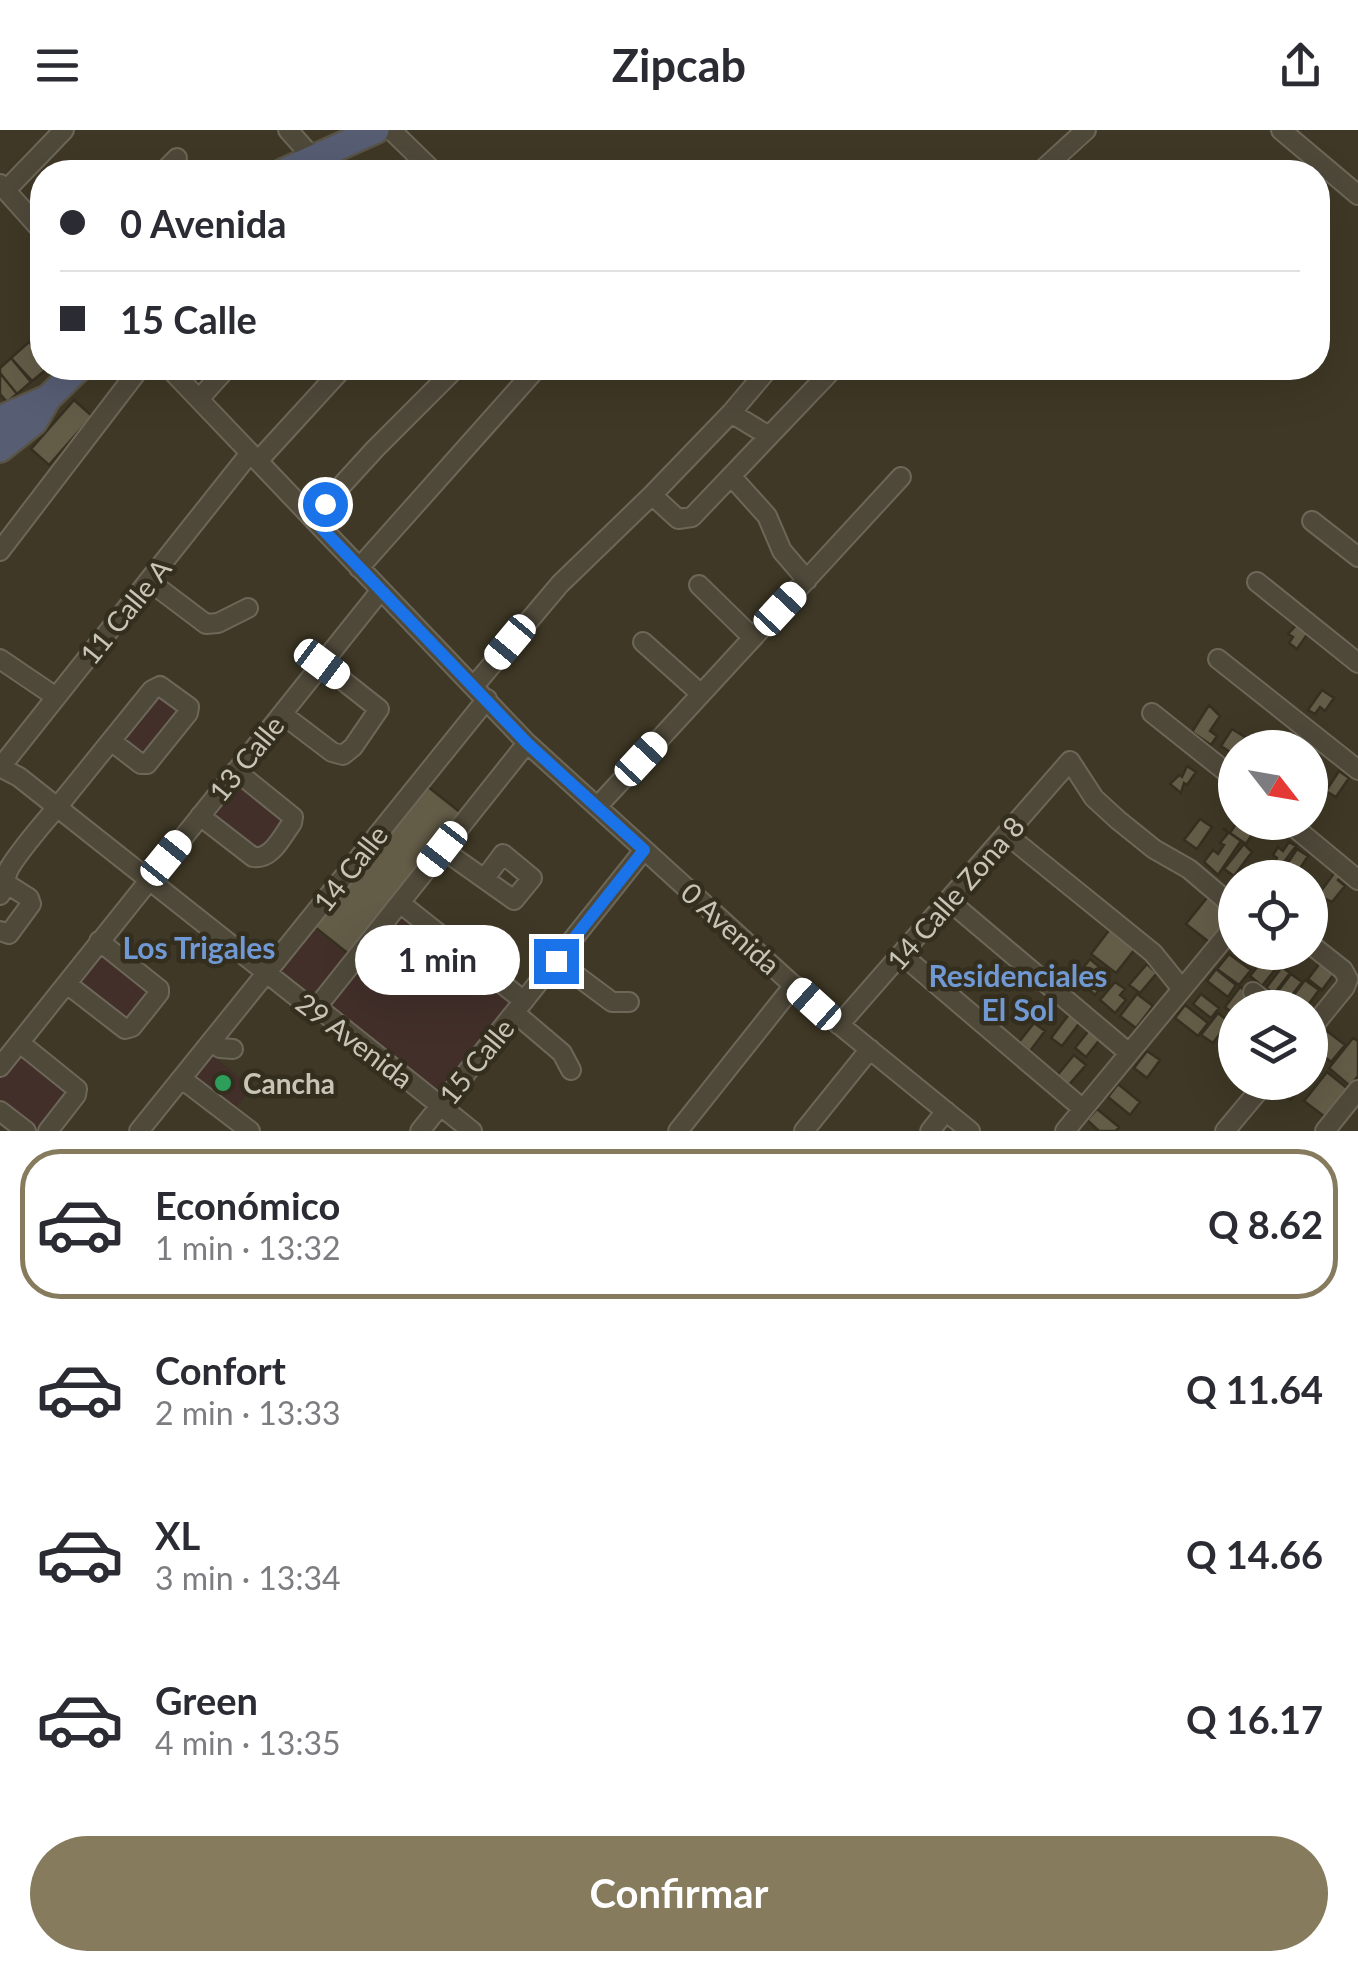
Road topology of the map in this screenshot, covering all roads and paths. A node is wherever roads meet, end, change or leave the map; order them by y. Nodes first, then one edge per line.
1 (64, 130) edge
2 (288, 130) edge
3 (376, 130) edge
4 (390, 130) edge
5 (1086, 130) edge
6 (1281, 130) edge
7 (312, 156) junction
8 (32, 160) edge
9 (305, 160) edge
10 (422, 160) edge
11 (1053, 160) edge
12 (1317, 160) edge
13 (30, 162) edge
14 (1330, 171) edge
15 (3, 187) edge
16 (1358, 195) edge
17 (30, 217) edge
18 (67, 380) edge
19 (131, 380) edge
20 (181, 380) edge
21 (216, 380) edge
22 (331, 380) edge
23 (443, 380) edge
24 (526, 380) edge
25 (759, 380) edge
26 (823, 380) edge
27 (48, 398) junction
28 (199, 399) junction
29 (731, 413) junction
30 (0, 419) edge
31 (769, 436) junction
32 (0, 449) edge
33 (254, 457) junction
34 (731, 476) junction
35 (901, 477) dead end
36 (652, 495) junction
37 (312, 518) junction
38 (1312, 521) dead end
39 (0, 551) edge
40 (1358, 557) edge
41 (359, 568) junction
42 (807, 580) junction
43 (149, 581) junction
44 (1257, 582) dead end
45 (699, 585) dead end
46 (381, 590) junction
47 (248, 608) dead end
48 (753, 638) junction
49 (643, 642) dead end
50 (0, 658) edge
51 (1218, 658) dead end
52 (1358, 663) edge
53 (322, 664) junction
54 (480, 692) junction
55 (701, 694) junction
56 (56, 698) junction
57 (282, 714) junction
58 (1152, 714) dead end
59 (111, 740) junction
60 (527, 743) junction
61 (1218, 766) edge
62 (0, 767) edge
63 (1358, 770) edge
64 (236, 771) junction
65 (596, 807) junction
66 (57, 808) junction
67 (200, 816) junction
68 (1006, 834) junction
69 (1310, 840) edge
70 (442, 849) junction
71 (644, 850) junction
72 (485, 878) junction
73 (150, 880) junction
74 (1358, 880) edge
75 (3, 889) edge
76 (1218, 894) edge
77 (952, 896) junction
78 (400, 902) junction
79 (0, 930) edge
80 (100, 941) junction
81 (1218, 946) edge
82 (897, 958) junction
83 (1328, 958) edge
84 (556, 961) junction
85 (267, 974) junction
86 (67, 984) junction
87 (794, 986) junction
88 (1182, 989) junction
89 (629, 1002) dead end
90 (317, 1007) junction
91 (520, 1007) junction
92 (1328, 1008) edge
93 (840, 1024) junction
94 (20, 1042) junction
95 (212, 1042) junction
96 (233, 1048) dead end
97 (870, 1049) junction
98 (1133, 1049) junction
99 (0, 1067) edge
100 (571, 1070) dead end
101 (182, 1079) junction
102 (1358, 1090) edge
103 (1251, 1100) edge
104 (440, 1106) junction
105 (0, 1111) edge
106 (946, 1111) junction
107 (1075, 1119) edge
108 (26, 1131) edge
109 (48, 1131) edge
110 (139, 1131) edge
111 (250, 1131) edge
112 (420, 1131) edge
113 (472, 1131) edge
114 (678, 1131) edge
115 (804, 1131) edge
116 (930, 1131) edge
117 (970, 1131) edge
118 (1225, 1131) edge
119 (1325, 1131) edge

1 - 8 street
2 - 7 street
3 - 7 highway
4 - 10 street
5 - 11 street
6 - 12 street
7 - 9 highway
13 - 15 street
14 - 16 street
15 - 17 street
18 - 27 highway
19 - 39 street
20 - 28 street, 0 Avenida
21 - 28 street
22 - 33 street, 11 Calle A
23 - 37 street
24 - 41 street
25 - 29 street, 14 Calle
26 - 31 street
27 - 30 highway
27 - 32 highway
28 - 33 street, 0 Avenida
29 - 31 street
29 - 36 street, 14 Calle
31 - 34 street
33 - 37 street, 0 Avenida
33 - 43 street, 11 Calle A
34 - 36 street
34 - 42 street
35 - 42 street
36 - 54 street, 14 Calle
37 - 41 street, 0 Avenida
38 - 40 street
41 - 46 street, 0 Avenida
42 - 48 street
43 - 47 street
43 - 56 street, 11 Calle A
44 - 52 street
45 - 48 street
46 - 53 street, 13 Calle
46 - 54 street, 0 Avenida
48 - 55 street
49 - 55 street
50 - 56 street
51 - 63 street
53 - 57 street, 13 Calle
53 - 57 street
54 - 60 street, 0 Avenida
54 - 85 street, 14 Calle
55 - 65 street
56 - 62 street, 11 Calle A
57 - 64 street, 13 Calle
58 - 61 street
59 - 59 street
59 - 66 street
60 - 65 street, 0 Avenida
60 - 70 street
62 - 66 street, 29 Avenida
64 - 67 street, 13 Calle
64 - 67 street
65 - 71 street, 0 Avenida
66 - 73 street, 29 Avenida
66 - 75 street
67 - 73 street, 13 Calle
68 - 76 street, 14 Calle Zona 8
68 - 77 street, 14 Calle Zona 8
68 - 88 street
69 - 74 street
70 - 72 street
70 - 78 street
71 - 84 street, 15 Calle
71 - 87 street, 0 Avenida
72 - 72 street
73 - 80 street, 13 Calle
73 - 85 street, 29 Avenida
75 - 79 street
77 - 82 street, 14 Calle Zona 8
77 - 98 street
78 - 90 street
78 - 91 street
80 - 86 street, 13 Calle
80 - 86 street
81 - 88 street
82 - 93 street, 14 Calle Zona 8
82 - 107 street
83 - 92 street
84 - 89 street
84 - 91 street, 15 Calle
85 - 90 street, 29 Avenida
85 - 95 street, 14 Calle
86 - 94 street, 13 Calle
87 - 93 street, 0 Avenida
87 - 114 street
88 - 98 street
90 - 104 street, 29 Avenida
91 - 100 street
91 - 104 street, 15 Calle
93 - 97 street, 0 Avenida
94 - 99 street, 13 Calle
94 - 109 street
95 - 96 street
95 - 101 street, 14 Calle
97 - 106 street, 0 Avenida
97 - 115 street
98 - 107 street
101 - 110 street, 14 Calle
101 - 111 street
102 - 119 street
103 - 118 street
104 - 112 street, 15 Calle
104 - 113 street, 29 Avenida
105 - 108 street
106 - 116 street
106 - 117 street, 0 Avenida

